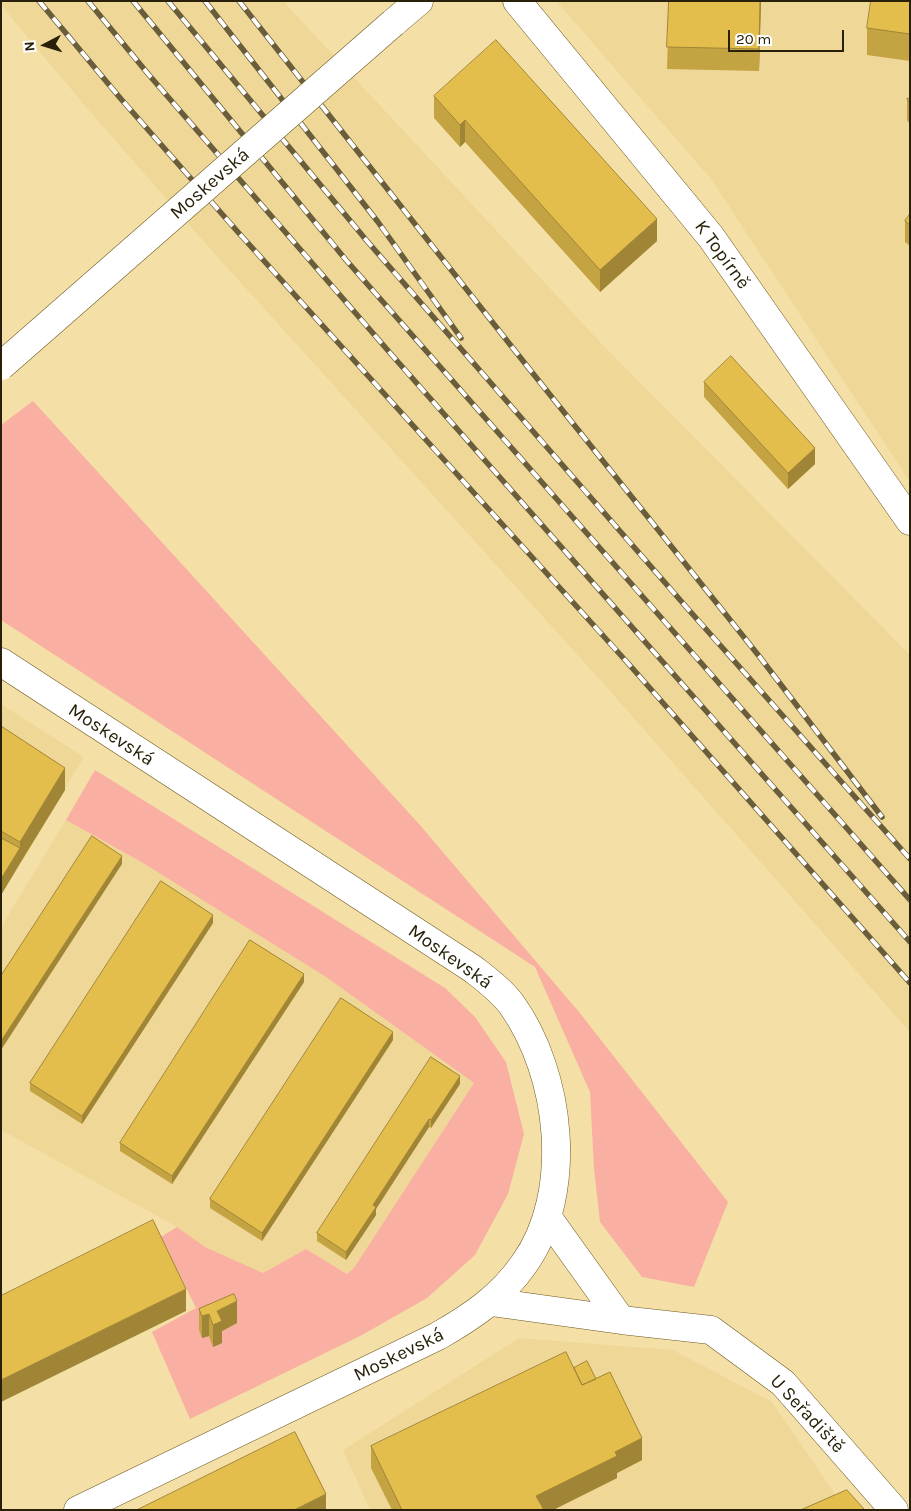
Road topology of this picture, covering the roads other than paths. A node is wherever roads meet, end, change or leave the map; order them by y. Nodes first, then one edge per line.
1 (419, 1) edge
2 (517, 1) edge
3 (1, 366) edge
4 (910, 521) edge
5 (1, 662) edge
6 (548, 1218) junction
7 (491, 1302) junction
8 (621, 1320) junction
9 (78, 1510) edge
10 (894, 1510) edge

1 - 3 street, Moskevská, bridge
2 - 4 street, K Topírně
5 - 6 street, Moskevská
6 - 7 street, Moskevská
6 - 8 street
7 - 8 street, U Seřadiště
7 - 9 street, Moskevská
8 - 10 street, U Seřadiště

